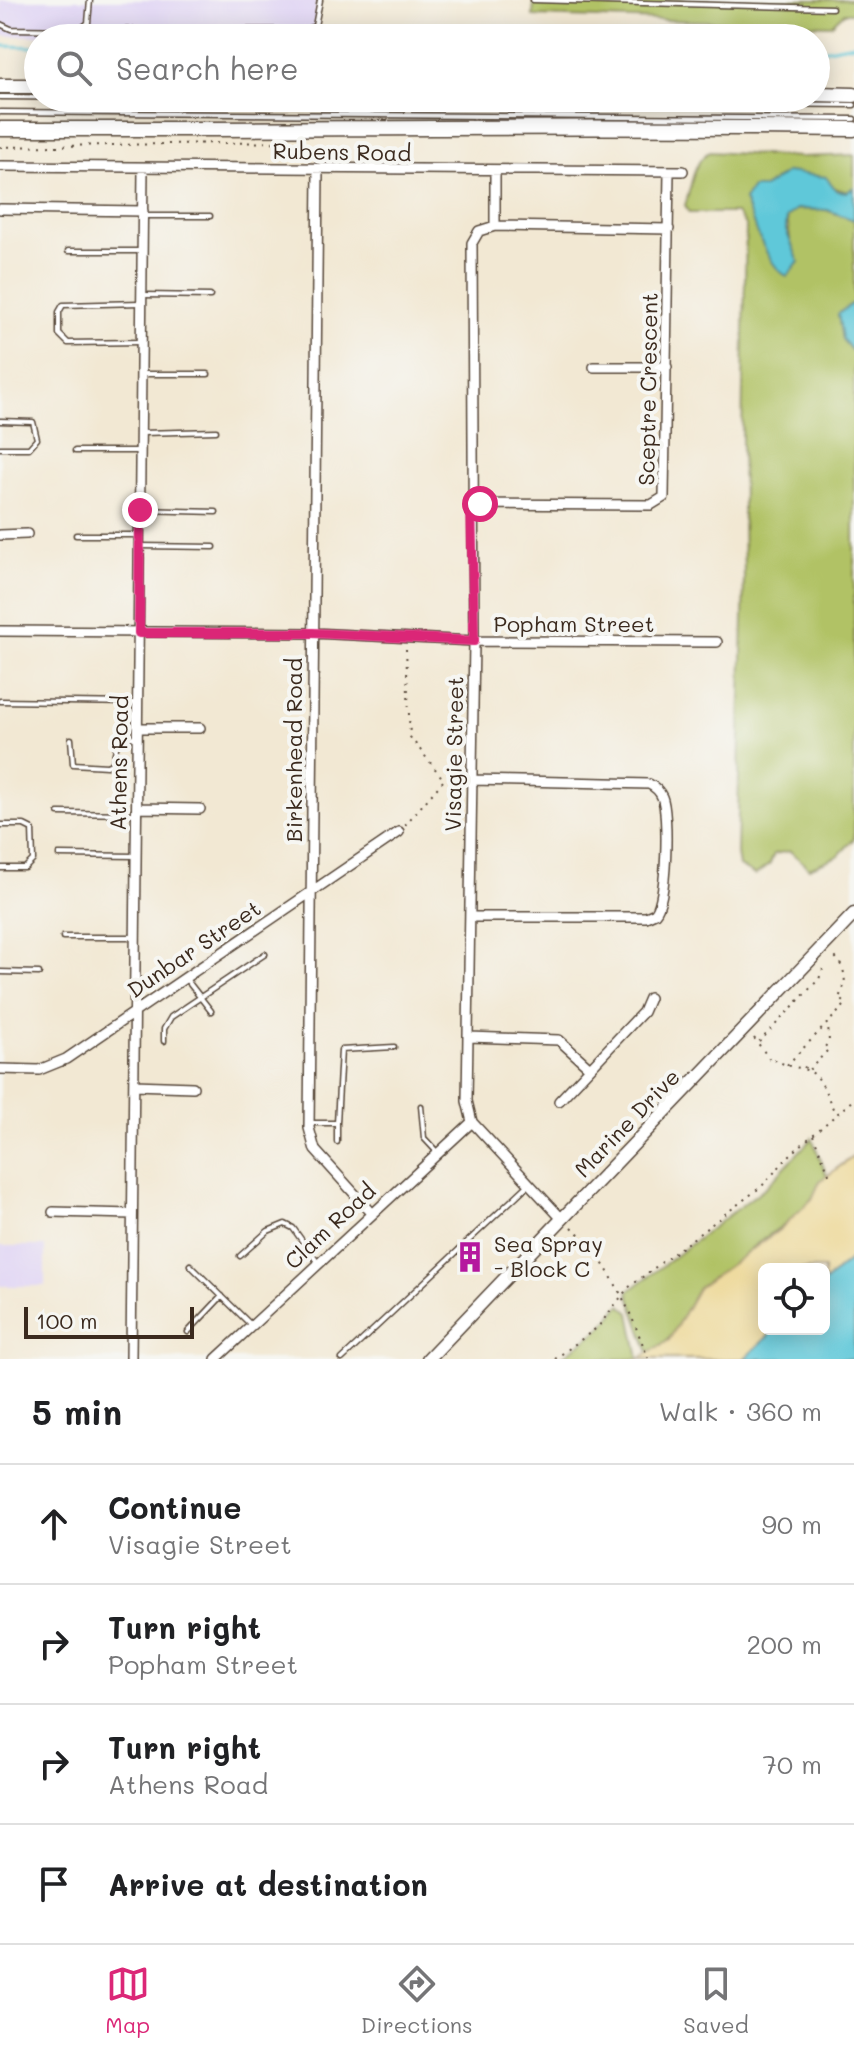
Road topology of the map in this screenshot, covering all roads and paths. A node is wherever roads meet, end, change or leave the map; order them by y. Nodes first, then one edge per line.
1 (90, 0) edge
2 (320, 0) edge
3 (533, 0) edge
4 (832, 8) dead end
5 (0, 24) edge
6 (87, 24) edge
7 (315, 24) edge
8 (24, 29) edge
9 (0, 86) edge
10 (24, 86) edge
11 (830, 94) edge
12 (854, 95) edge
13 (0, 97) edge
14 (24, 97) edge
15 (830, 105) edge
16 (854, 105) edge
17 (0, 112) edge
18 (854, 119) edge
19 (0, 129) edge
20 (854, 129) edge
21 (0, 166) edge
22 (143, 168) junction
23 (318, 170) junction
24 (495, 171) junction
25 (669, 171) junction
26 (683, 171) dead end
27 (0, 209) edge
28 (143, 213) junction
29 (210, 216) dead end
30 (495, 226) junction
31 (669, 229) junction
32 (68, 251) dead end
33 (143, 251) junction
34 (210, 296) dead end
35 (142, 299) junction
36 (142, 342) junction
37 (594, 367) dead end
38 (667, 367) junction
39 (141, 374) junction
40 (208, 374) dead end
41 (0, 421) edge
42 (216, 431) dead end
43 (141, 433) junction
44 (0, 448) edge
45 (75, 451) dead end
46 (141, 451) junction
47 (471, 504) junction
48 (140, 510) junction
49 (216, 512) dead end
50 (27, 534) dead end
51 (0, 535) edge
52 (76, 535) dead end
53 (140, 540) junction
54 (214, 547) dead end
55 (0, 631) edge
56 (139, 633) junction
57 (313, 633) junction
58 (406, 637) junction
59 (474, 641) junction
60 (717, 642) dead end
61 (0, 701) edge
62 (138, 703) junction
63 (200, 728) dead end
64 (138, 732) junction
65 (71, 739) dead end
66 (444, 780) junction
67 (472, 780) junction
68 (200, 809) dead end
69 (137, 811) junction
70 (59, 813) dead end
71 (0, 825) edge
72 (399, 832) joint
73 (59, 855) dead end
74 (136, 856) junction
75 (0, 868) edge
76 (311, 892) junction
77 (854, 914) edge
78 (472, 917) junction
79 (63, 937) dead end
80 (135, 937) junction
81 (265, 954) dead end
82 (835, 957) dead end
83 (823, 969) dead end
84 (0, 972) edge
85 (39, 973) dead end
86 (185, 978) junction
87 (198, 997) junction
88 (649, 998) dead end
89 (785, 1006) dead end
90 (781, 1010) dead end
91 (134, 1011) junction
92 (211, 1011) dead end
93 (789, 1011) junction
94 (786, 1014) junction
95 (827, 1023) junction
96 (469, 1037) junction
97 (755, 1038) dead end
98 (164, 1041) dead end
99 (759, 1042) junction
100 (394, 1047) dead end
101 (774, 1052) dead end
102 (768, 1058) junction
103 (787, 1065) junction
104 (590, 1068) junction
105 (0, 1069) edge
106 (803, 1069) junction
107 (134, 1085) junction
108 (193, 1087) dead end
109 (854, 1099) edge
110 (559, 1101) dead end
111 (421, 1106) dead end
112 (835, 1112) junction
113 (472, 1122) junction
114 (309, 1123) junction
115 (337, 1123) junction
116 (812, 1134) junction
117 (337, 1142) dead end
118 (437, 1152) junction
119 (831, 1178) dead end
120 (529, 1184) junction
121 (53, 1212) dead end
122 (371, 1212) junction
123 (132, 1214) junction
124 (562, 1219) junction
125 (573, 1228) dead end
126 (240, 1256) dead end
127 (318, 1263) junction
128 (190, 1265) dead end
129 (623, 1295) junction
130 (222, 1296) junction
131 (251, 1325) junction
132 (188, 1332) dead end
133 (648, 1358) edge
134 (131, 1359) edge
135 (216, 1359) edge
136 (342, 1359) edge
137 (428, 1359) edge
138 (555, 1359) edge

1 - 6 lane
2 - 7 lane
3 - 4 lane
5 - 8 lane
9 - 10 main road
11 - 12 main road
13 - 14 lane
15 - 16 lane
17 - 18 lane
19 - 20 main road
21 - 22 street, Rubens Road
22 - 23 street, Rubens Road
22 - 28 street, Athens Road
23 - 24 street, Rubens Road
23 - 57 street, Birkenhead Road
24 - 25 street, Rubens Road
24 - 30 street
25 - 26 street, Rubens Road
25 - 31 street, Sceptre Crescent
27 - 28 street
28 - 29 lane
28 - 33 street, Athens Road
30 - 31 street
30 - 47 street, Visagie Street
31 - 38 street, Sceptre Crescent
32 - 33 lane
33 - 35 street, Athens Road
34 - 35 lane
35 - 36 street, Athens Road
35 - 36 lane
36 - 39 street, Athens Road
37 - 38 street
38 - 47 street, Sceptre Crescent
39 - 40 lane
39 - 43 street, Athens Road
41 - 44 lane
42 - 43 lane
43 - 46 street, Athens Road
45 - 46 lane
46 - 48 street, Athens Road
47 - 59 street, Visagie Street
48 - 49 lane
48 - 53 street, Athens Road
50 - 51 street
52 - 53 lane
53 - 54 lane
53 - 56 street, Athens Road
55 - 56 street, Popham Street
56 - 57 street, Popham Street
56 - 62 street, Athens Road
57 - 58 street, Popham Street
57 - 76 street, Birkenhead Road
58 - 59 street, Popham Street
58 - 66 path
59 - 60 street, Popham Street
59 - 67 street, Visagie Street
61 - 62 lane
62 - 64 street, Athens Road
63 - 64 street
64 - 65 lane
64 - 69 street, Athens Road
66 - 67 path
66 - 72 path
67 - 78 street, Visagie Street
67 - 78 street
68 - 69 street
69 - 70 lane
69 - 74 street, Athens Road
71 - 75 lane
72 - 76 street, Dunbar Street
73 - 74 lane
74 - 80 street, Athens Road
76 - 86 street, Dunbar Street
76 - 114 street, Birkenhead Road
77 - 124 main road, Marine Drive
78 - 96 street, Visagie Street
79 - 80 lane
80 - 91 street, Athens Road
81 - 87 lane
82 - 95 path
83 - 93 path
84 - 85 lane
86 - 87 lane
86 - 91 street, Dunbar Street
87 - 92 lane
87 - 98 lane
88 - 104 street
89 - 93 path
90 - 94 path
91 - 105 street, Dunbar Street
91 - 107 street, Athens Road
93 - 94 path
94 - 99 path
95 - 103 path
95 - 106 path
96 - 104 street
96 - 113 street, Visagie Street
97 - 99 path
99 - 102 path
100 - 115 lane
101 - 102 path
102 - 103 path
103 - 106 path
104 - 110 street
106 - 112 path
107 - 108 street
107 - 123 street, Athens Road
109 - 112 path
111 - 118 lane
112 - 116 path
113 - 118 street, Clam Road
113 - 120 street
114 - 115 lane
114 - 122 street, Birkenhead Road
115 - 117 lane
116 - 119 path
116 - 129 path
118 - 122 street, Clam Road
120 - 124 street
120 - 136 lane
121 - 123 street
122 - 127 street, Clam Road
123 - 134 street, Athens Road
124 - 137 main road, Marine Drive
125 - 129 path
126 - 127 lane
127 - 131 street, Clam Road
128 - 130 lane
129 - 133 path
129 - 138 path
130 - 131 lane
130 - 132 lane
131 - 135 street, Clam Road

